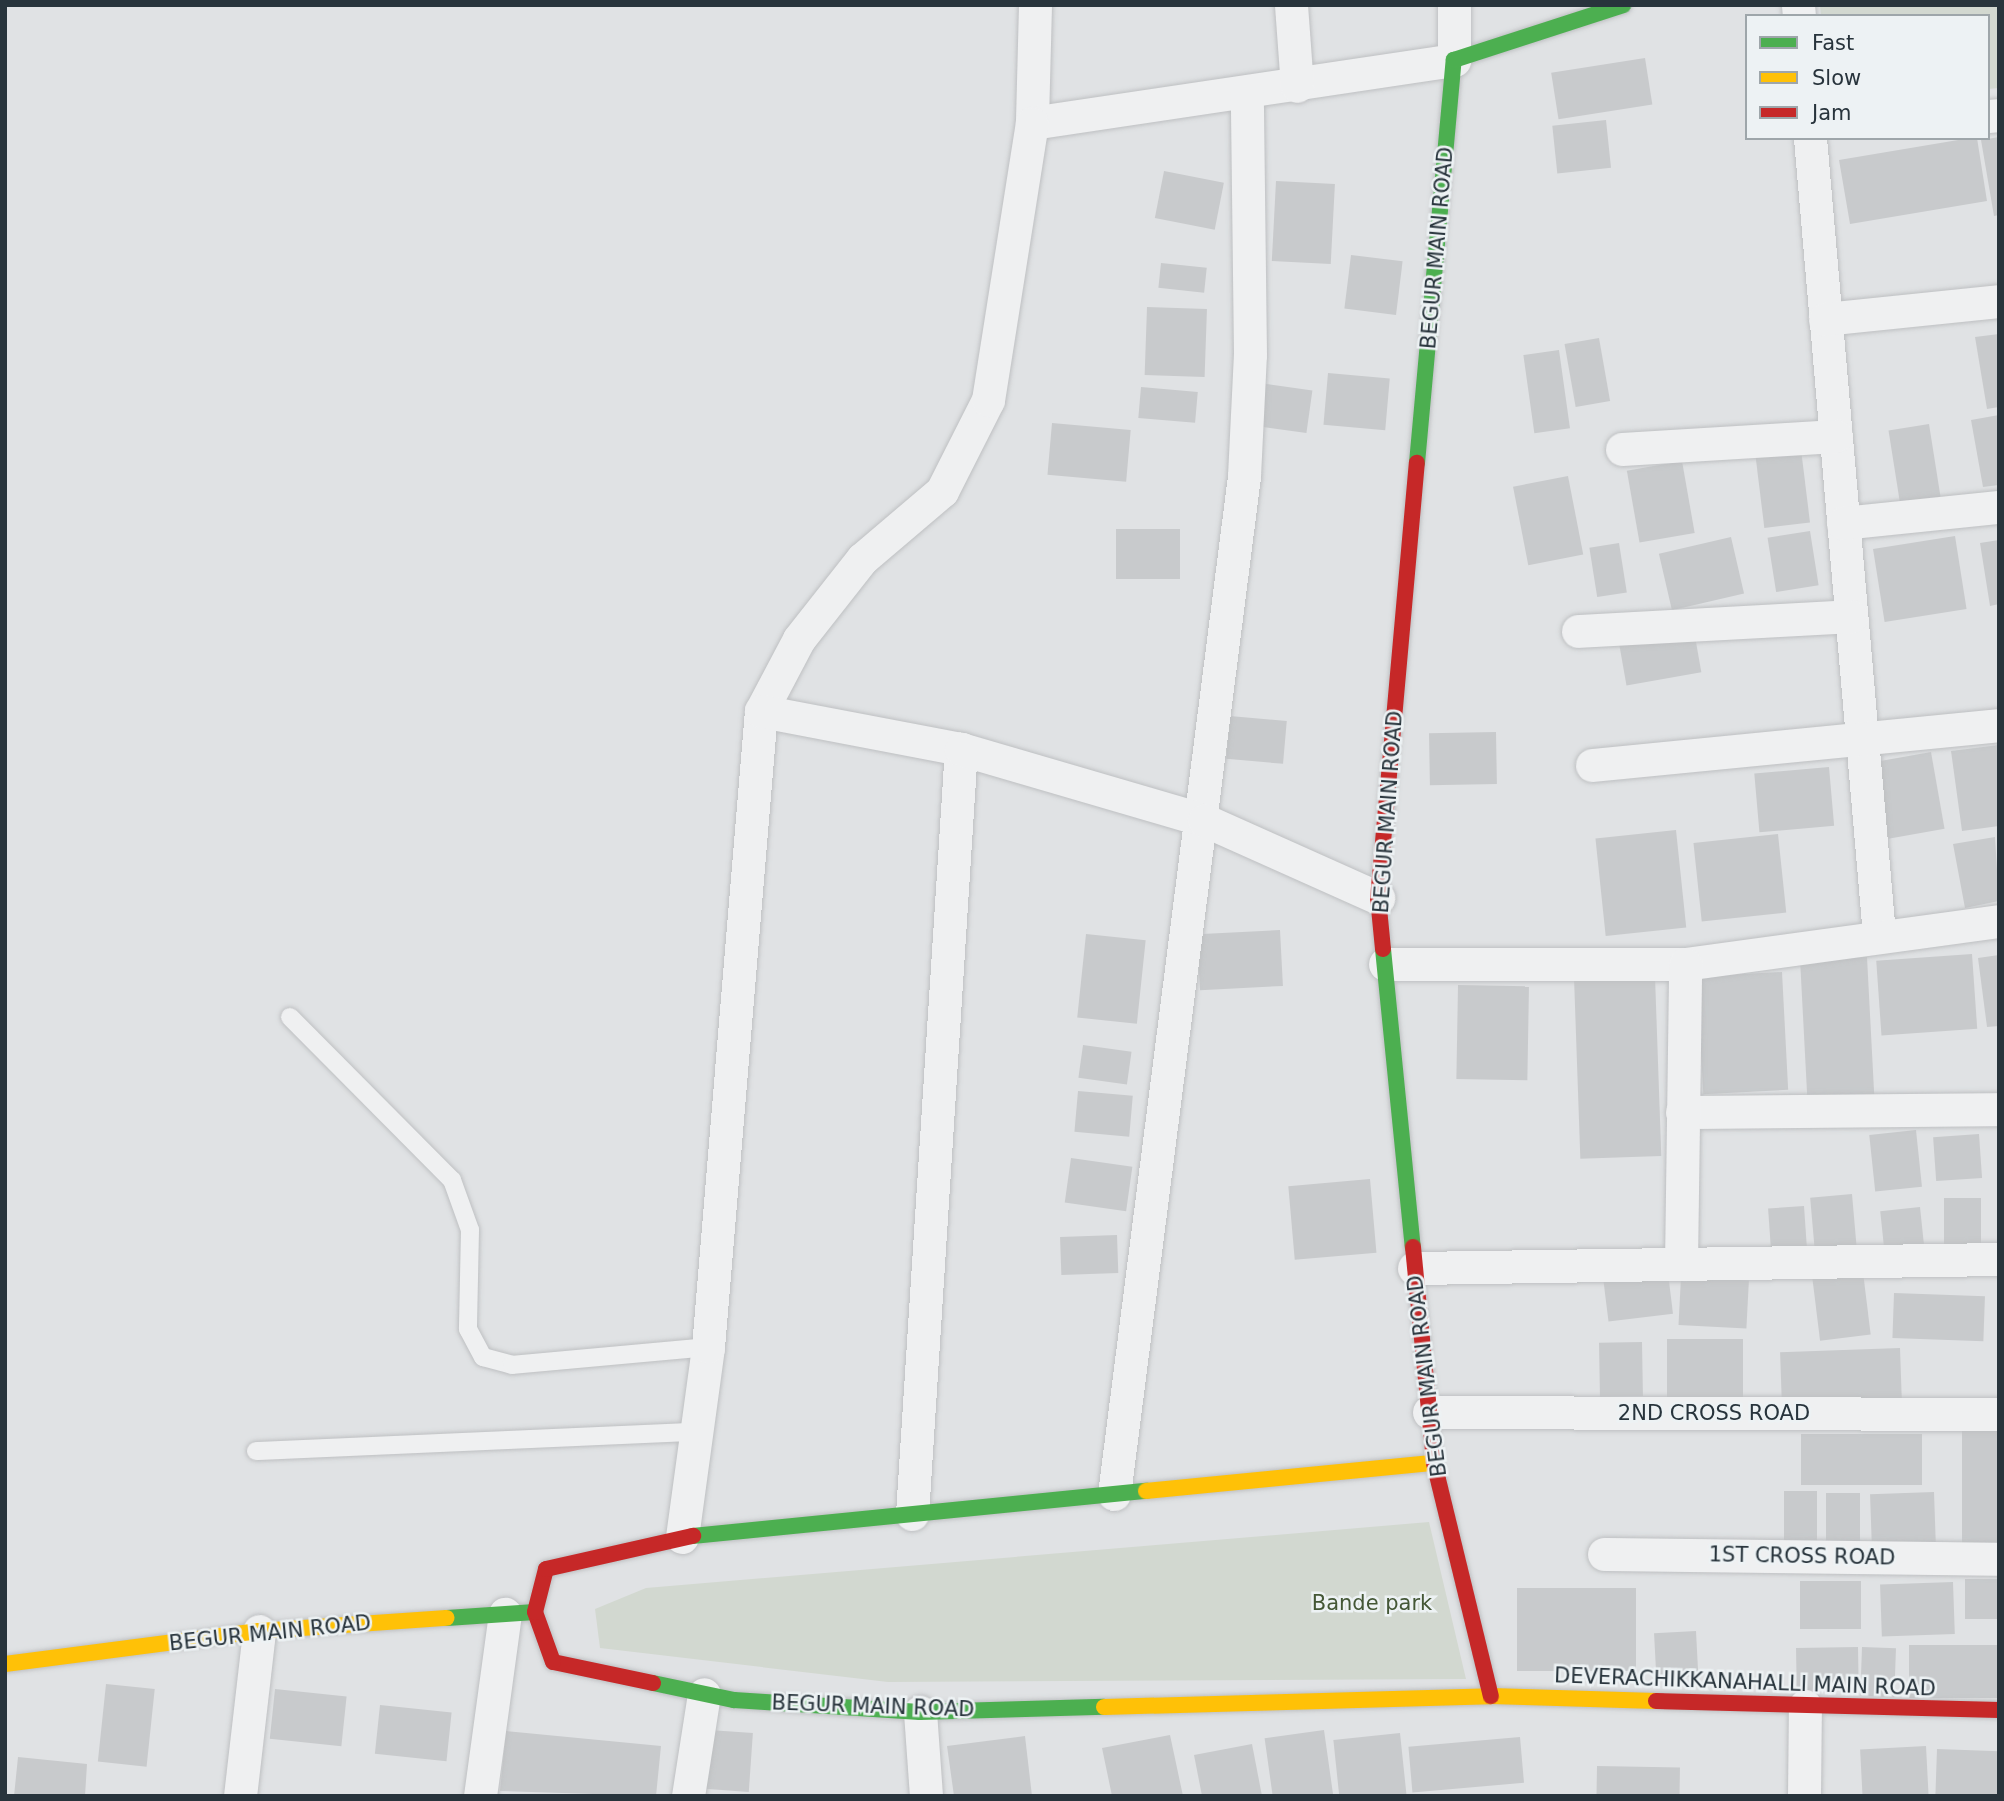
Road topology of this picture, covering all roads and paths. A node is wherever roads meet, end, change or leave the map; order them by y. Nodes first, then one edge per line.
1 (1035, 5) edge
2 (1291, 5) edge
3 (1454, 5) edge
4 (1623, 5) edge
5 (1454, 60) junction
6 (1297, 86) junction
7 (1247, 93) junction
8 (1032, 122) junction
9 (1810, 140) edge
10 (1999, 300) edge
11 (1825, 319) junction
12 (1836, 436) junction
13 (1622, 449) dead end
14 (1999, 508) edge
15 (1843, 523) junction
16 (1851, 615) junction
17 (1578, 631) dead end
18 (761, 711) junction
19 (1999, 725) edge
20 (1862, 742) junction
21 (961, 749) junction
22 (1592, 765) dead end
23 (1205, 820) junction
24 (1378, 898) junction
25 (1999, 921) edge
26 (1879, 934) junction
27 (1385, 964) junction
28 (1685, 964) junction
29 (290, 1017) dead end
30 (1999, 1109) edge
31 (1682, 1112) junction
32 (1999, 1259) edge
33 (1682, 1264) junction
34 (1414, 1268) junction
35 (708, 1347) junction
36 (1429, 1412) junction
37 (1999, 1414) edge
38 (698, 1432) junction
39 (256, 1451) dead end
40 (1434, 1462) junction
41 (1114, 1494) junction
42 (912, 1514) junction
43 (682, 1537) junction
44 (1604, 1554) dead end
45 (1999, 1559) edge
46 (520, 1613) junction
47 (259, 1631) junction
48 (6, 1670) edge
49 (704, 1694) junction
50 (1491, 1696) junction
51 (1805, 1706) junction
52 (1999, 1710) edge
53 (920, 1712) junction
54 (240, 1796) edge
55 (480, 1796) edge
56 (688, 1796) edge
57 (926, 1796) edge
58 (1804, 1796) edge

1 - 8 street
2 - 6 street
3 - 5 street
4 - 5 street
5 - 6 street
5 - 24 street, BEGUR MAIN ROAD
6 - 7 street
7 - 8 street
7 - 23 street
8 - 18 street
9 - 11 street
10 - 11 street
11 - 12 street
12 - 13 street
12 - 15 street
14 - 15 street
15 - 16 street
16 - 17 street
16 - 20 street
18 - 21 street
18 - 35 street
19 - 20 street
20 - 22 street
20 - 26 street
21 - 23 street
21 - 42 street
23 - 24 street
23 - 41 street
24 - 27 street, BEGUR MAIN ROAD
25 - 26 street
26 - 28 street
27 - 28 street
27 - 34 street, BEGUR MAIN ROAD
28 - 31 street
29 - 35 lane
30 - 31 street
31 - 33 street
32 - 33 street
33 - 34 street
34 - 36 street, BEGUR MAIN ROAD
35 - 38 street
36 - 37 street, 2ND CROSS ROAD
36 - 40 street, BEGUR MAIN ROAD
38 - 39 lane
38 - 43 street
40 - 41 street
40 - 50 street, BEGUR MAIN ROAD
41 - 42 street
42 - 43 street
43 - 46 street
44 - 45 street, 1ST CROSS ROAD
46 - 47 street, BEGUR MAIN ROAD
46 - 49 street, BEGUR MAIN ROAD
46 - 55 street
47 - 48 street, BEGUR MAIN ROAD
47 - 54 street
49 - 53 street, BEGUR MAIN ROAD
49 - 56 street
50 - 51 street, DEVERACHIKKANAHALLI MAIN ROAD
50 - 53 street, BEGUR MAIN ROAD
51 - 52 street, DEVERACHIKKANAHALLI MAIN ROAD
51 - 58 street
53 - 57 street

